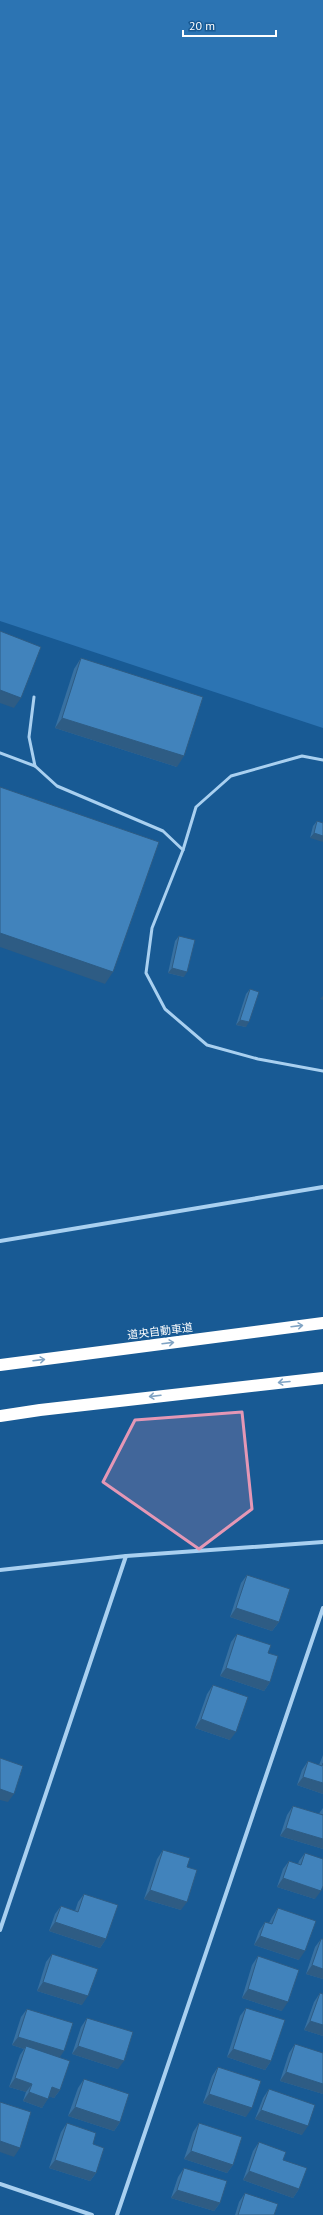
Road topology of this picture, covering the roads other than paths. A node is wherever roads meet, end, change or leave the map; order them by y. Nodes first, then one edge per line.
1 (34, 696) dead end
2 (0, 753) edge
3 (323, 760) edge
4 (35, 766) junction
5 (183, 850) junction
6 (323, 1071) edge
7 (323, 1188) edge
8 (0, 1242) edge
9 (323, 1322) edge
10 (0, 1364) edge
11 (323, 1378) edge
12 (0, 1417) edge
13 (323, 1542) edge
14 (126, 1556) junction
15 (0, 1570) edge
16 (323, 1608) edge
17 (0, 1930) edge
18 (0, 2184) edge
19 (92, 2215) edge
20 (117, 2215) edge

1 - 4 lane
2 - 4 lane
3 - 5 lane
4 - 5 lane
5 - 6 lane
7 - 8 street
10 -> 9 highway, 道央自動車道
11 -> 12 highway
13 - 14 street
14 - 15 street
14 - 17 street
16 - 20 street
18 - 19 street

